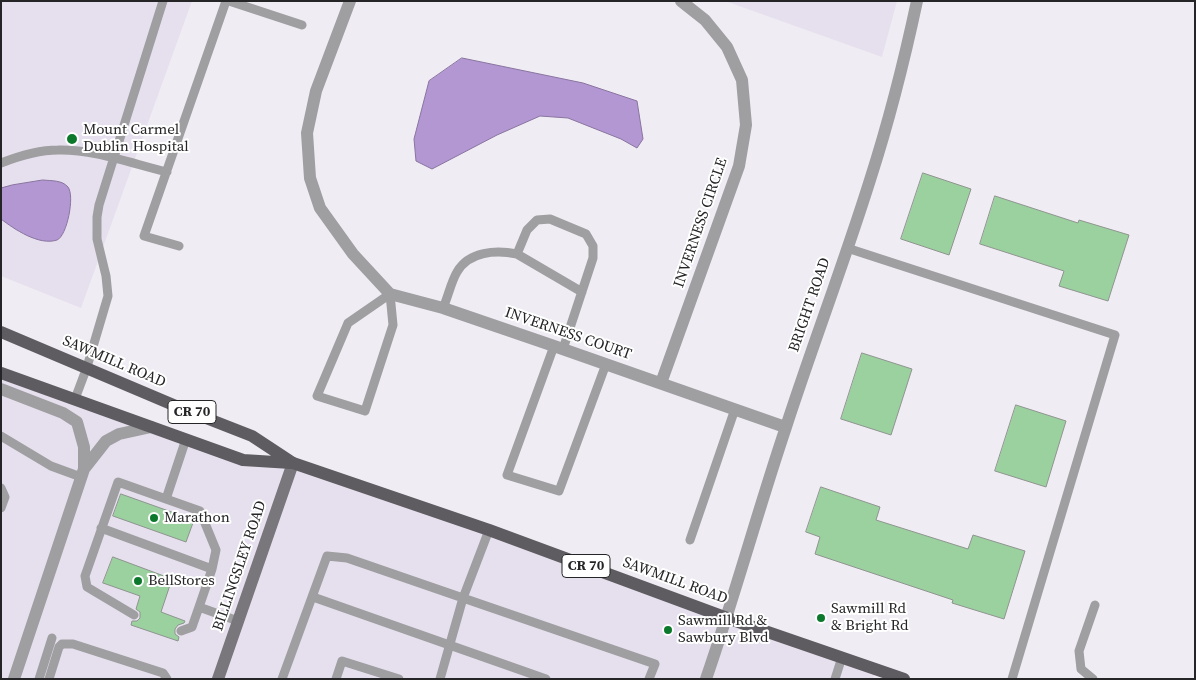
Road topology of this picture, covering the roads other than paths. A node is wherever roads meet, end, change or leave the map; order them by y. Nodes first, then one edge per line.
1 (163, 1) edge
2 (228, 1) edge
3 (350, 1) edge
4 (681, 1) edge
5 (918, 1) edge
6 (302, 25) dead end
7 (113, 159) junction
8 (1, 163) edge
9 (167, 172) junction
10 (179, 246) dead end
11 (847, 248) junction
12 (517, 254) junction
13 (582, 292) junction
14 (390, 294) junction
15 (443, 308) junction
16 (1, 332) edge
17 (558, 347) junction
18 (606, 364) junction
19 (87, 367) junction
20 (1, 373) edge
21 (661, 384) junction
22 (1, 389) edge
23 (75, 399) junction
24 (735, 409) junction
25 (151, 427) junction
26 (785, 428) junction
27 (1, 436) edge
28 (186, 440) junction
29 (293, 463) junction
30 (83, 473) junction
31 (1, 488) edge
32 (166, 499) junction
33 (1, 508) edge
34 (101, 528) junction
35 (489, 530) junction
36 (690, 540) dead end
37 (212, 570) junction
38 (312, 597) junction
39 (463, 598) junction
40 (1095, 605) dead end
41 (198, 607) junction
42 (134, 615) dead end
43 (727, 618) junction
44 (238, 621) junction
45 (181, 631) dead end
46 (52, 638) dead end
47 (450, 645) junction
48 (842, 657) junction
49 (14, 679) edge
50 (39, 679) edge
51 (49, 679) edge
52 (167, 679) edge
53 (218, 679) edge
54 (282, 679) edge
55 (336, 679) edge
56 (400, 679) edge
57 (440, 679) edge
58 (546, 679) edge
59 (649, 679) edge
60 (706, 679) edge
61 (834, 679) edge
62 (904, 679) edge
63 (1012, 679) edge
64 (1093, 679) edge

1 - 7 lane
2 - 6 lane
2 - 9 lane
3 - 14 street
4 - 21 street, INVERNESS CIRCLE
5 - 11 street, BRIGHT ROAD
7 - 8 lane
7 - 9 lane
7 - 19 lane
9 - 10 lane
11 - 26 street, BRIGHT ROAD
11 - 63 lane
12 - 13 lane
12 - 13 lane
12 - 15 lane
13 - 17 lane
14 - 14 lane
14 - 15 street, INVERNESS COURT
15 - 17 street, INVERNESS COURT
16 - 19 main road, SAWMILL ROAD / CR 70
17 - 18 street, INVERNESS COURT
17 - 18 lane
18 - 21 street, INVERNESS COURT
19 - 23 lane
19 - 29 main road, SAWMILL ROAD / CR 70
20 - 23 main road, SAWMILL ROAD / CR 70
21 - 24 street, INVERNESS COURT
22 - 30 street
23 - 25 main road, SAWMILL ROAD / CR 70
24 - 26 street, INVERNESS COURT
24 - 36 lane
25 - 28 main road, SAWMILL ROAD / CR 70
25 - 30 street
26 - 43 street, BRIGHT ROAD
27 - 30 lane
28 - 29 main road, SAWMILL ROAD / CR 70
28 - 32 lane
29 - 35 main road, SAWMILL ROAD / CR 70
29 - 44 street, BILLINGSLEY ROAD
30 - 49 street
31 - 33 lane
32 - 34 lane
32 - 37 lane
34 - 37 lane
34 - 42 lane
35 - 39 lane
35 - 43 main road, SAWMILL ROAD / CR 70
37 - 41 lane
38 - 39 lane
38 - 47 lane
38 - 54 lane
39 - 47 lane
39 - 59 lane
40 - 64 lane
41 - 44 lane
41 - 45 lane
43 - 48 main road, SAWMILL ROAD / CR 70
43 - 60 street, BRIGHT ROAD
44 - 53 street, BILLINGSLEY ROAD
46 - 50 lane
47 - 57 lane
47 - 58 lane
48 - 61 lane
48 - 62 main road, SAWMILL ROAD / CR 70
51 - 52 lane
55 - 56 lane

